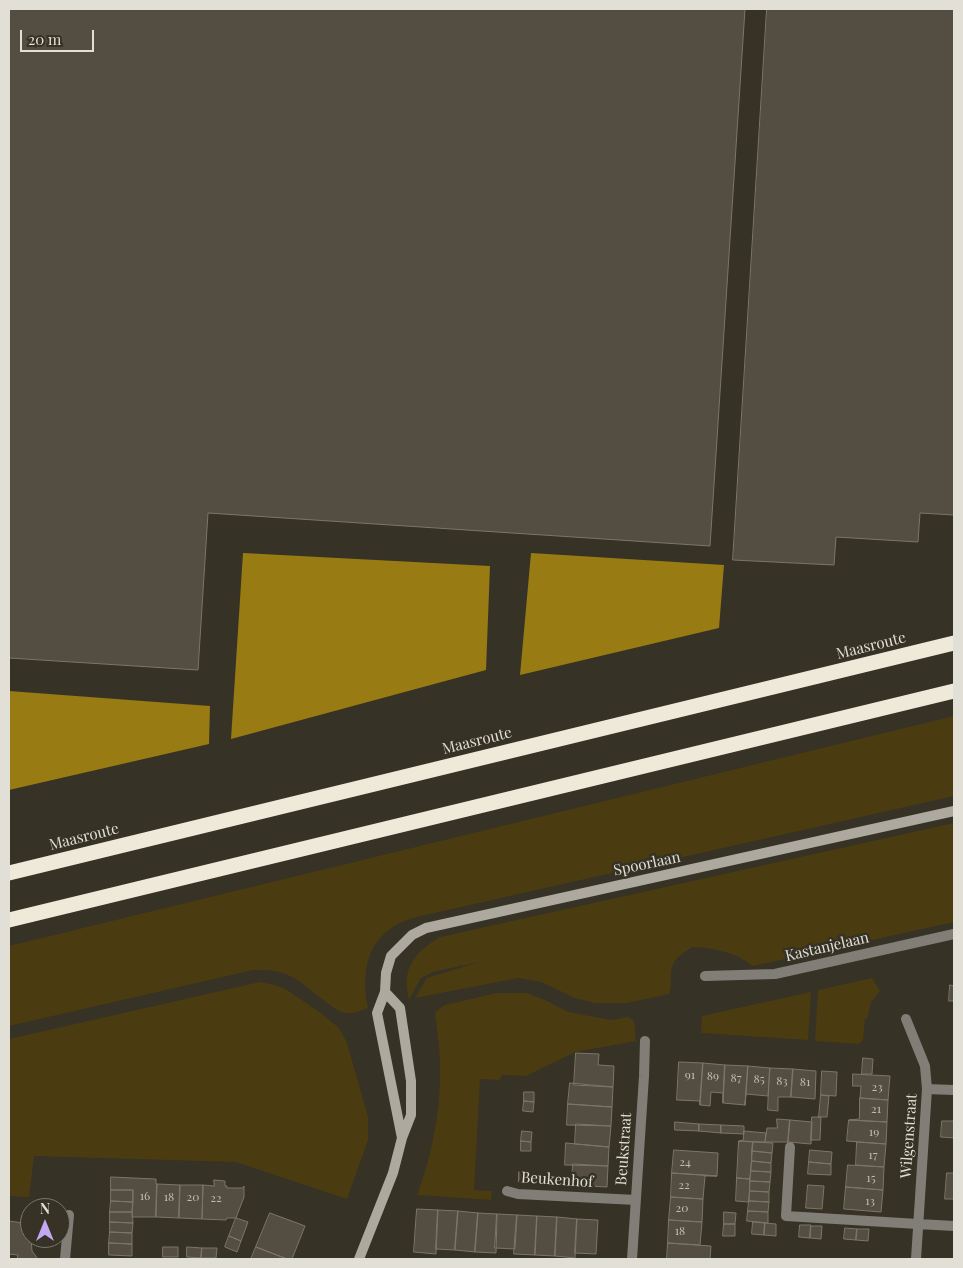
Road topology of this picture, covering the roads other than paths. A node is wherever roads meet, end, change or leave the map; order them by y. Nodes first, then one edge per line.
1 (954, 644) edge
2 (954, 691) edge
3 (954, 811) edge
4 (9, 873) edge
5 (9, 920) edge
6 (954, 934) edge
7 (705, 976) dead end
8 (385, 992) junction
9 (906, 1019) dead end
10 (644, 1041) dead end
11 (927, 1089) junction
12 (954, 1090) edge
13 (402, 1138) junction
14 (790, 1146) dead end
15 (507, 1191) dead end
16 (636, 1200) junction
17 (918, 1224) junction
18 (954, 1226) edge
19 (360, 1259) edge
20 (632, 1259) edge
21 (916, 1259) edge

1 - 4 highway, Maasroute
2 - 5 highway
3 - 8 main road, Spoorlaan
6 - 7 street, Kastanjelaan
8 - 13 main road, Spoorlaan
8 - 13 main road
9 - 11 street, Wilgenstraat
10 - 16 street, Beukstraat
11 - 12 street
11 - 17 street, Wilgenstraat
13 - 19 main road
14 - 17 street
15 - 16 street, Beukenhof
16 - 20 street, Beukstraat
17 - 18 street
17 - 21 street, Wilgenstraat

